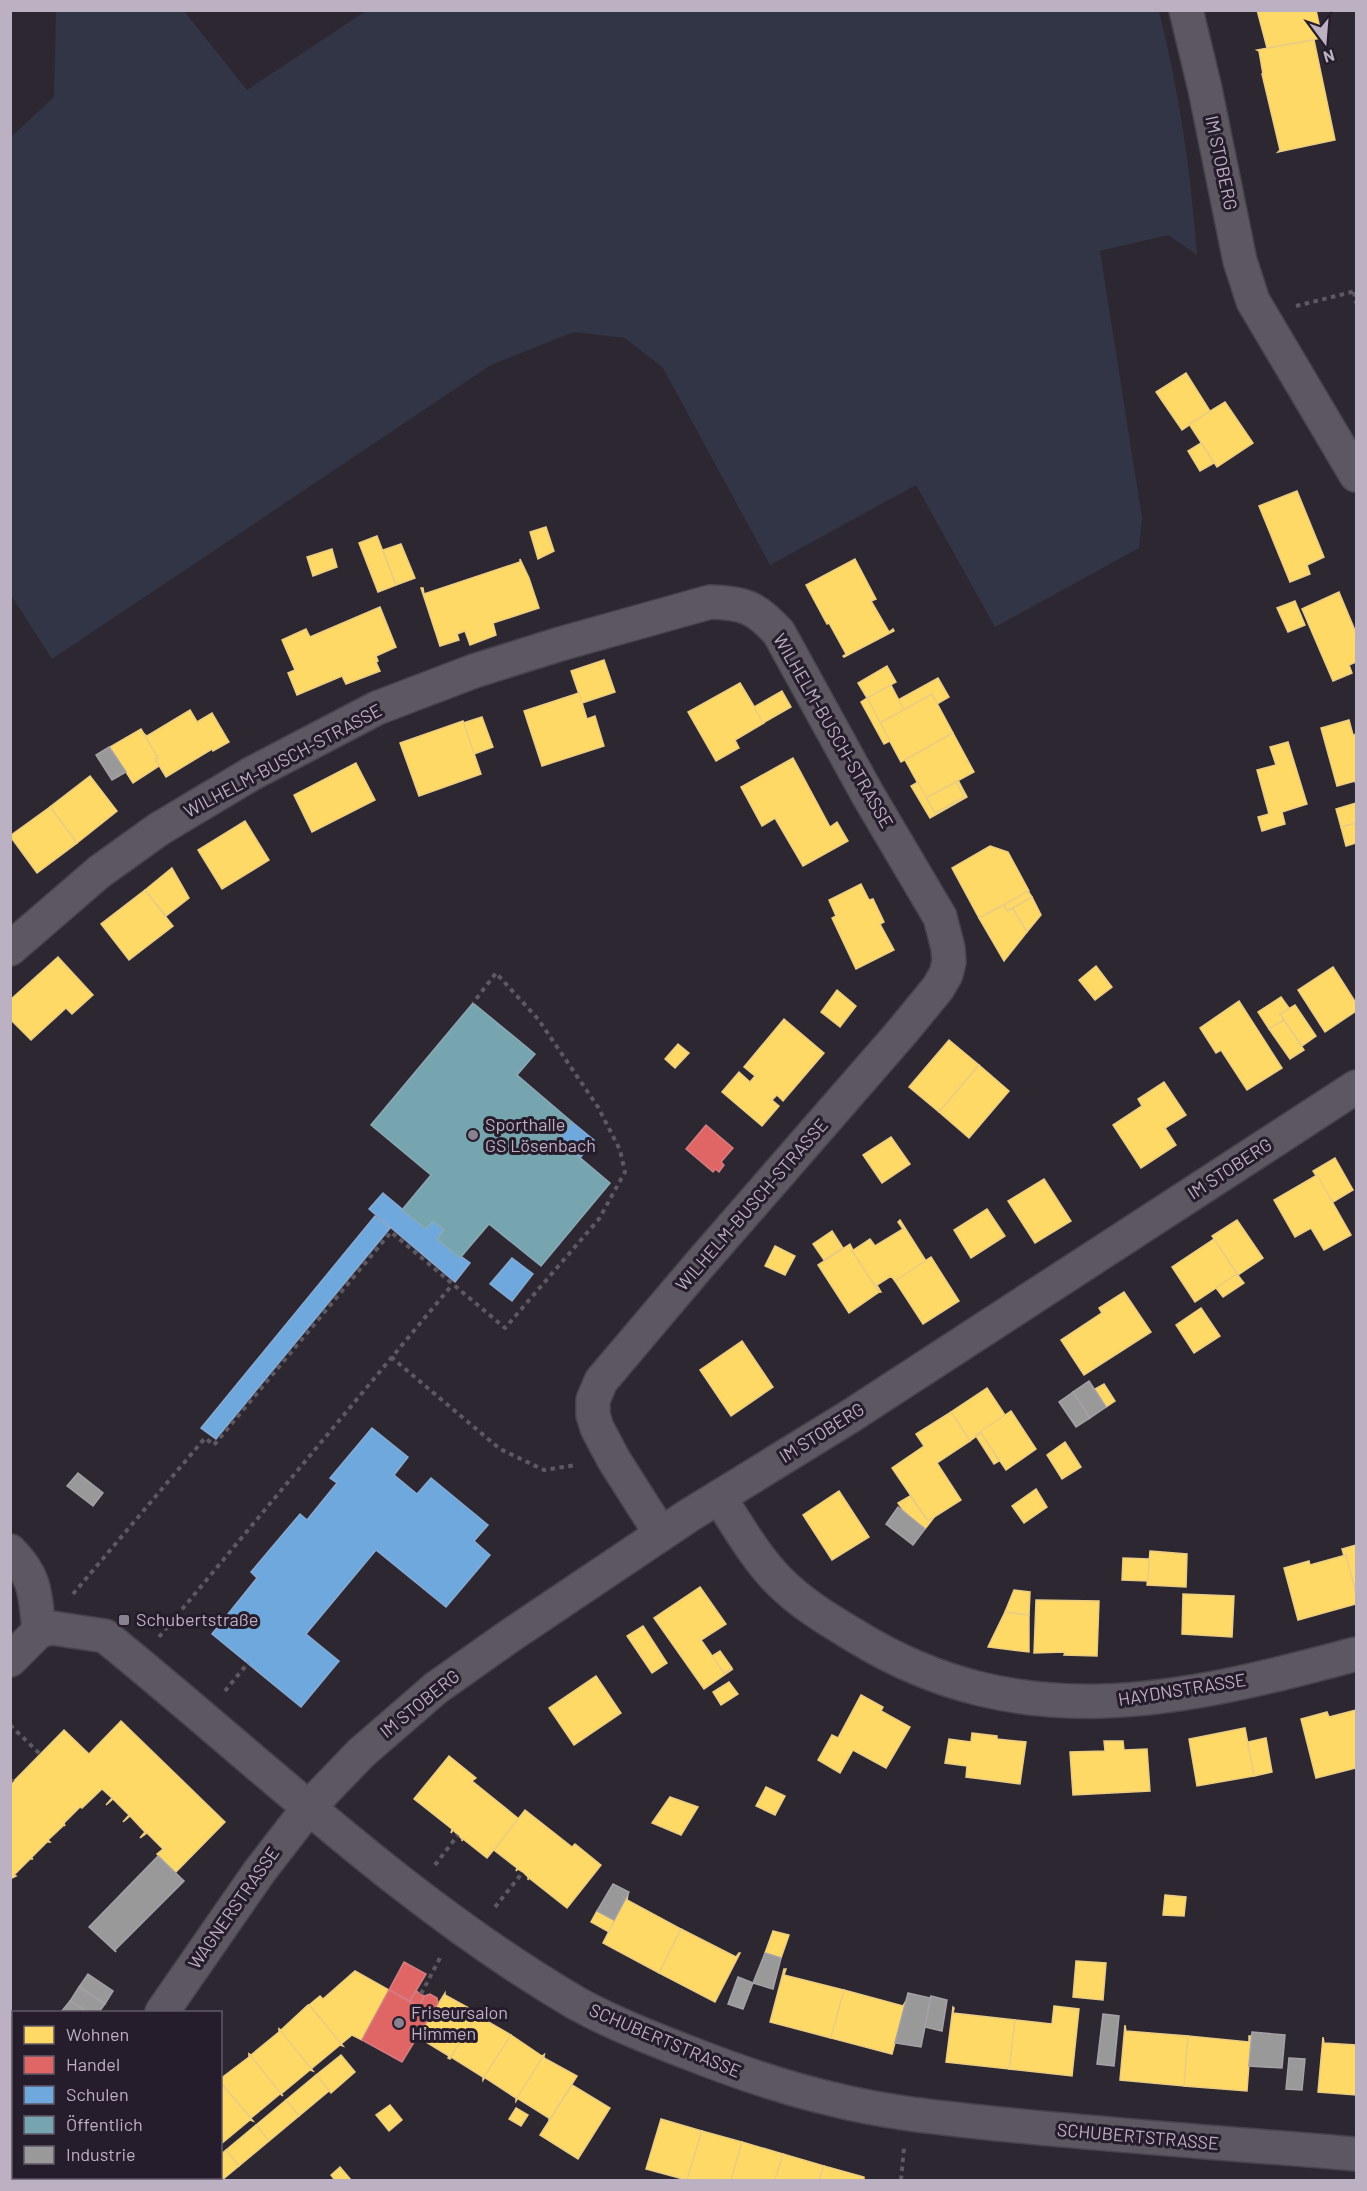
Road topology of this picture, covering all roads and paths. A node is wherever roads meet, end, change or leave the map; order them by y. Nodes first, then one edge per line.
1 (1186, 10) edge
2 (1355, 291) edge
3 (1356, 303) edge
4 (1260, 314) junction
5 (1356, 475) edge
6 (10, 949) edge
7 (473, 1002) dead end
8 (1356, 1087) edge
9 (452, 1285) junction
10 (391, 1357) junction
11 (585, 1464) dead end
12 (719, 1497) junction
13 (660, 1534) junction
14 (10, 1551) edge
15 (87, 1579) dead end
16 (39, 1631) junction
17 (158, 1638) dead end
18 (1356, 1654) edge
19 (10, 1660) edge
20 (10, 1725) edge
21 (40, 1754) dead end
22 (310, 1806) junction
23 (523, 1872) dead end
24 (473, 1935) junction
25 (163, 2011) edge
26 (1356, 2154) edge

1 - 4 street, IM STOBERG
2 - 3 path
2 - 4 path
4 - 5 street, IM STOBERG
6 - 13 street, WILHELM-BUSCH-STRASSE
7 - 9 path
8 - 12 street, IM STOBERG
9 - 10 path
9 - 15 path
10 - 11 path
10 - 17 path
12 - 13 street, IM STOBERG
12 - 18 street, HAYDNSTRASSE
13 - 22 street, IM STOBERG
14 - 16 street
16 - 19 street
16 - 22 street, SCHUBERTSTRASSE
20 - 21 path
22 - 24 street, SCHUBERTSTRASSE
22 - 25 street, WAGNERSTRASSE
23 - 24 path
24 - 26 street, SCHUBERTSTRASSE

